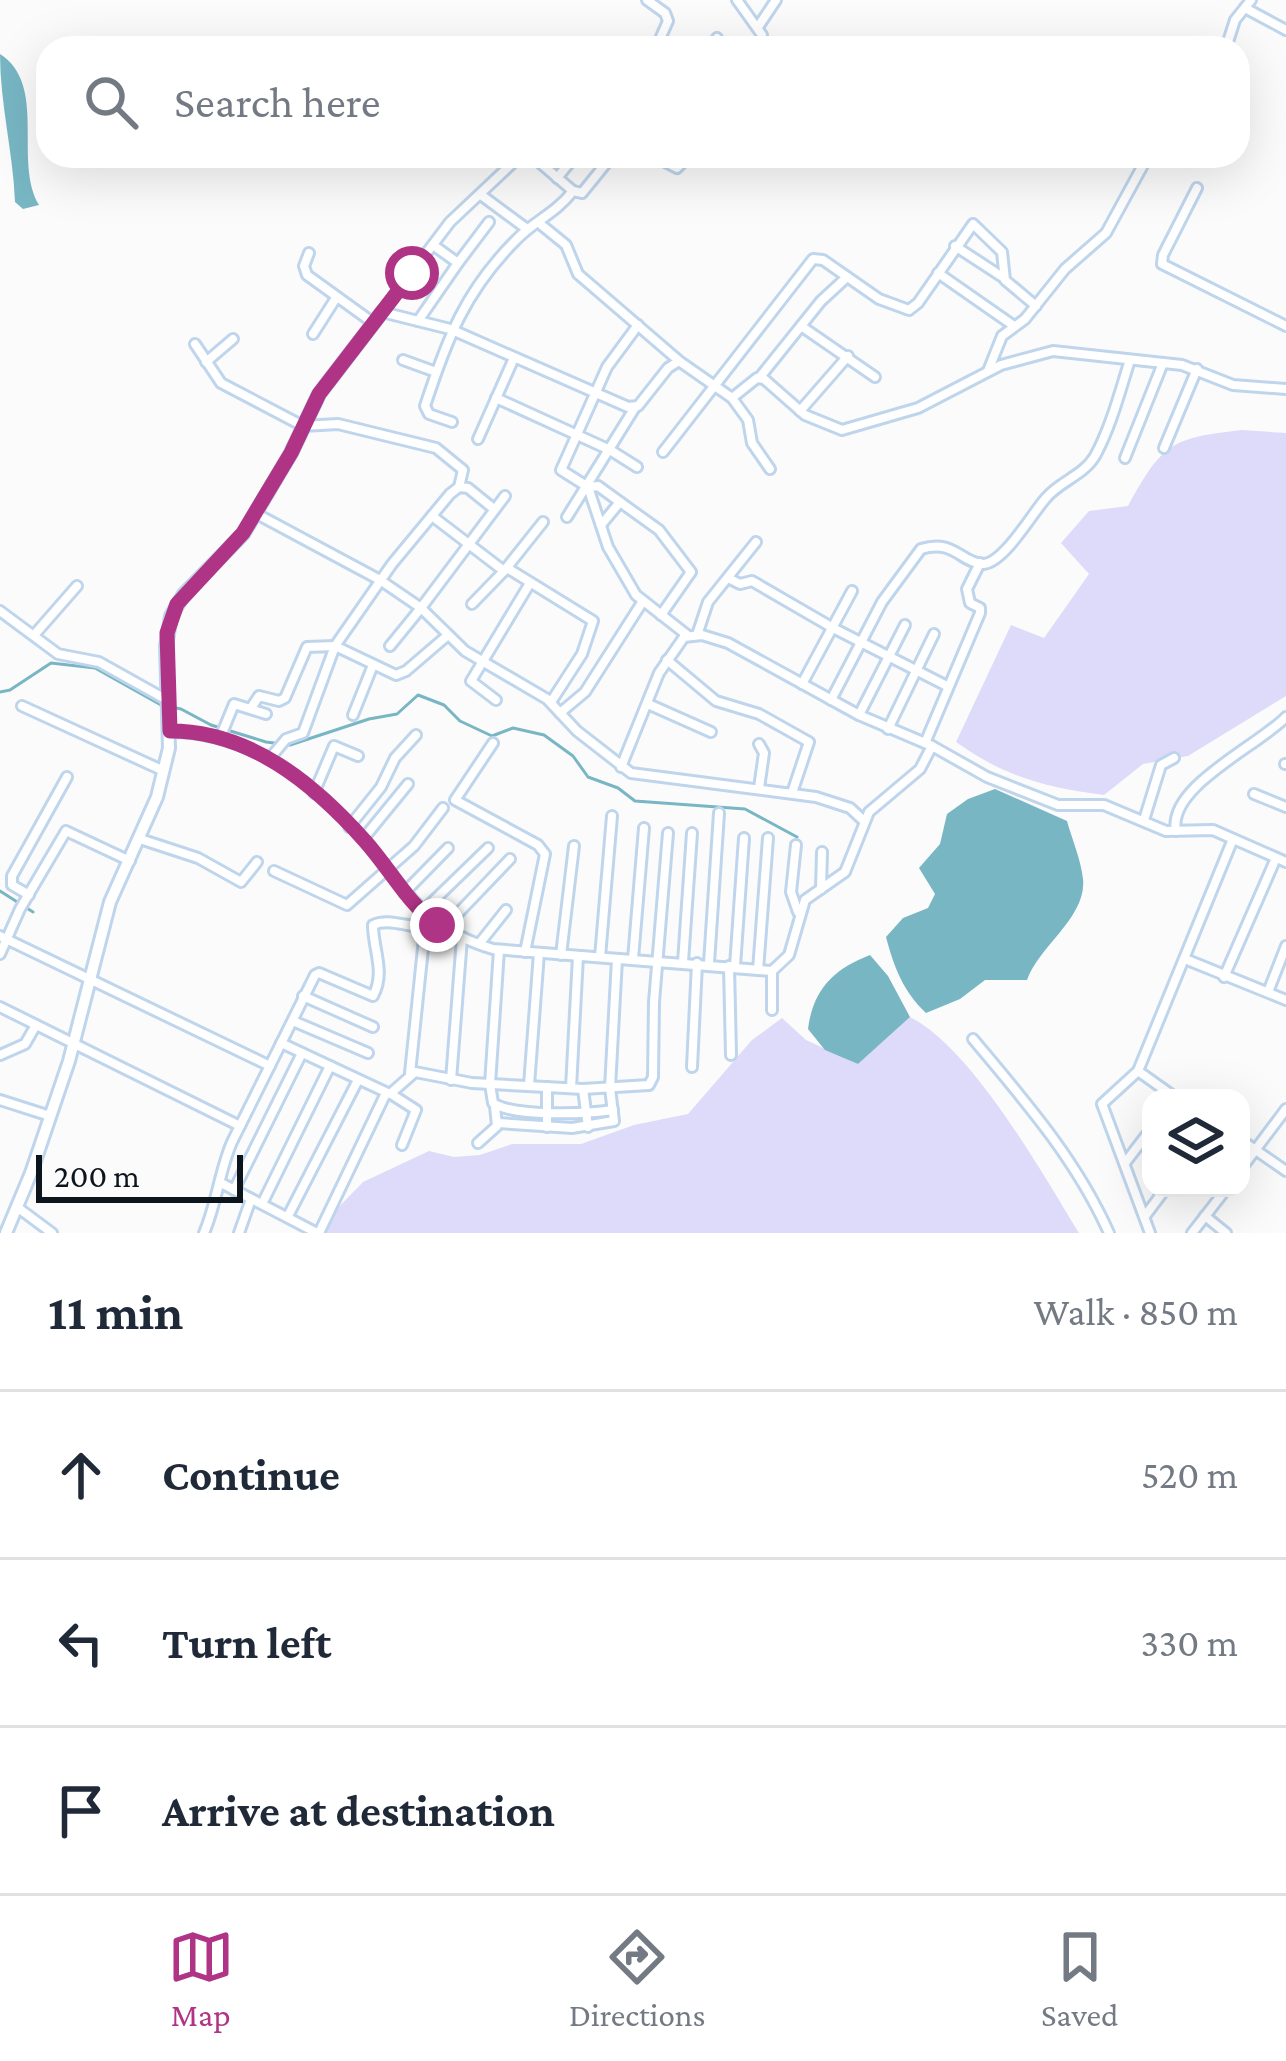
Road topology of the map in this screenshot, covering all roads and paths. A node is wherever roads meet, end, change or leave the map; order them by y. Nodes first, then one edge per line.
1 (646, 0) edge
2 (737, 0) edge
3 (776, 0) edge
4 (1248, 4) edge
5 (758, 27) junction
6 (1286, 30) edge
7 (661, 36) edge
8 (762, 36) edge
9 (1230, 36) edge
10 (508, 168) edge
11 (546, 168) edge
12 (565, 168) edge
13 (602, 168) edge
14 (1141, 168) edge
15 (557, 178) junction
16 (1197, 188) dead end
17 (573, 191) junction
18 (482, 195) junction
19 (489, 222) dead end
20 (539, 223) junction
21 (527, 229) junction
22 (434, 245) junction
23 (955, 246) junction
24 (309, 253) dead end
25 (458, 263) junction
26 (938, 273) junction
27 (847, 277) junction
28 (1005, 280) junction
29 (336, 298) junction
30 (1036, 306) junction
31 (382, 312) junction
32 (418, 321) junction
33 (372, 322) junction
34 (638, 326) junction
35 (801, 326) junction
36 (1015, 326) junction
37 (1286, 326) edge
38 (450, 329) junction
39 (313, 334) dead end
40 (233, 339) dead end
41 (195, 344) dead end
42 (848, 356) junction
43 (514, 358) junction
44 (403, 360) dead end
45 (1130, 360) junction
46 (679, 361) junction
47 (206, 362) junction
48 (1163, 363) junction
49 (1197, 369) junction
50 (436, 372) junction
51 (987, 373) junction
52 (875, 377) dead end
53 (759, 378) junction
54 (713, 384) junction
55 (1286, 389) edge
56 (594, 394) junction
57 (496, 398) junction
58 (732, 398) junction
59 (635, 408) junction
60 (800, 410) junction
61 (452, 422) dead end
62 (304, 426) junction
63 (577, 434) junction
64 (478, 439) dead end
65 (1164, 448) dead end
66 (610, 450) junction
67 (663, 452) dead end
68 (1125, 458) dead end
69 (638, 467) dead end
70 (770, 469) dead end
71 (459, 487) junction
72 (588, 487) junction
73 (505, 496) dead end
74 (620, 502) junction
75 (494, 509) junction
76 (255, 513) junction
77 (432, 516) junction
78 (567, 517) dead end
79 (543, 521) dead end
80 (601, 526) junction
81 (756, 542) dead end
82 (468, 545) junction
83 (980, 563) junction
84 (506, 570) junction
85 (730, 579) junction
86 (380, 580) junction
87 (530, 583) junction
88 (77, 586) dead end
89 (852, 591) dead end
90 (643, 601) junction
91 (472, 604) dead end
92 (421, 608) junction
93 (0, 611) edge
94 (661, 615) junction
95 (905, 625) dead end
96 (833, 628) junction
97 (35, 634) junction
98 (934, 634) dead end
99 (448, 635) junction
100 (693, 635) junction
101 (861, 643) junction
102 (335, 646) junction
103 (389, 646) dead end
104 (889, 656) junction
105 (666, 659) junction
106 (481, 661) junction
107 (373, 664) junction
108 (917, 670) junction
109 (802, 684) junction
110 (947, 686) junction
111 (496, 700) dead end
112 (831, 700) junction
113 (550, 702) junction
114 (168, 704) junction
115 (648, 704) junction
116 (22, 706) dead end
117 (251, 708) junction
118 (560, 713) junction
119 (266, 714) dead end
120 (353, 715) dead end
121 (859, 715) junction
122 (1286, 717) edge
123 (888, 729) junction
124 (170, 731) junction
125 (222, 732) junction
126 (711, 732) dead end
127 (416, 735) dead end
128 (493, 743) dead end
129 (759, 744) dead end
130 (928, 744) junction
131 (358, 756) dead end
132 (271, 757) junction
133 (1174, 758) dead end
134 (621, 767) junction
135 (164, 771) junction
136 (67, 777) dead end
137 (408, 784) dead end
138 (759, 788) junction
139 (314, 793) junction
140 (792, 794) junction
141 (1254, 794) dead end
142 (1286, 807) edge
143 (443, 808) dead end
144 (719, 813) dead end
145 (612, 816) dead end
146 (1144, 820) junction
147 (864, 821) junction
148 (349, 827) junction
149 (644, 828) dead end
150 (1176, 831) junction
151 (668, 833) dead end
152 (692, 833) dead end
153 (744, 838) dead end
154 (768, 838) dead end
155 (140, 839) junction
156 (363, 839) junction
157 (1233, 839) junction
158 (796, 845) dead end
159 (574, 846) dead end
160 (448, 848) dead end
161 (488, 848) dead end
162 (821, 852) dead end
163 (509, 859) dead end
164 (1281, 860) edge
165 (130, 861) junction
166 (257, 862) dead end
167 (274, 871) dead end
168 (386, 872) junction
169 (820, 889) junction
170 (404, 893) junction
171 (25, 902) junction
172 (506, 910) dead end
173 (422, 912) junction
174 (799, 913) junction
175 (440, 926) junction
176 (424, 929) junction
177 (3, 937) edge
178 (462, 938) junction
179 (478, 944) junction
180 (499, 950) junction
181 (1285, 950) edge
182 (525, 952) junction
183 (539, 953) junction
184 (0, 954) edge
185 (561, 955) junction
186 (578, 956) junction
187 (600, 957) junction
188 (617, 958) junction
189 (633, 959) junction
190 (1185, 959) junction
191 (657, 961) junction
192 (683, 962) junction
193 (697, 963) junction
194 (709, 963) junction
195 (732, 966) junction
196 (758, 970) junction
197 (772, 971) junction
198 (89, 976) junction
199 (1224, 976) junction
200 (1268, 992) junction
201 (303, 996) junction
202 (1286, 1000) edge
203 (0, 1006) edge
204 (772, 1010) dead end
205 (293, 1022) junction
206 (37, 1025) junction
207 (373, 1028) dead end
208 (973, 1039) dead end
209 (73, 1043) junction
210 (280, 1043) junction
211 (368, 1052) dead end
212 (302, 1053) junction
213 (0, 1055) edge
214 (731, 1055) dead end
215 (270, 1066) junction
216 (330, 1066) junction
217 (692, 1067) dead end
218 (1138, 1071) junction
219 (410, 1073) junction
220 (358, 1080) junction
221 (451, 1080) junction
222 (490, 1084) junction
223 (530, 1085) junction
224 (547, 1087) junction
225 (577, 1088) junction
226 (610, 1088) junction
227 (1162, 1089) edge
228 (388, 1093) junction
229 (0, 1100) edge
230 (495, 1106) junction
231 (1286, 1108) edge
232 (613, 1110) junction
233 (547, 1112) junction
234 (586, 1112) junction
235 (51, 1117) junction
236 (498, 1124) junction
237 (240, 1126) junction
238 (547, 1127) junction
239 (588, 1127) junction
240 (1142, 1141) edge
241 (478, 1143) dead end
242 (402, 1145) dead end
243 (1250, 1145) edge
244 (1256, 1149) junction
245 (1250, 1157) edge
246 (1124, 1165) junction
247 (1286, 1171) edge
248 (221, 1183) junction
249 (234, 1190) junction
250 (1159, 1197) edge
251 (1220, 1197) edge
252 (251, 1199) junction
253 (262, 1204) junction
254 (17, 1207) junction
255 (288, 1216) junction
256 (1204, 1216) junction
257 (1144, 1217) junction
258 (1223, 1232) edge
259 (6, 1233) edge
260 (52, 1233) edge
261 (204, 1233) edge
262 (239, 1233) edge
263 (318, 1233) edge
264 (1108, 1233) edge
265 (1150, 1233) edge
266 (1192, 1233) edge

1 - 7 street
2 - 5 street
3 - 5 street
4 - 6 street
4 - 9 street
5 - 8 street
10 - 18 street
11 - 15 street
12 - 15 street
13 - 17 street
14 - 30 street
15 - 17 street
16 - 37 street
17 - 20 street
18 - 21 street
18 - 22 street
19 - 25 street
20 - 21 street
20 - 34 street
21 - 38 street
22 - 25 street
22 - 31 street
23 - 26 street
23 - 28 street
23 - 28 street
24 - 29 street
25 - 32 street
26 - 27 street
26 - 36 street
27 - 35 street
27 - 54 street
28 - 30 street
29 - 33 street
29 - 39 street
30 - 36 street
31 - 32 street
31 - 33 street
32 - 38 street
33 - 62 street
34 - 46 street
34 - 56 street
35 - 42 street
35 - 53 street
36 - 51 street
38 - 43 street
38 - 50 street
40 - 47 street
41 - 47 street
42 - 52 street
42 - 60 street
43 - 56 street
43 - 57 street
44 - 50 street
45 - 48 street
45 - 51 street
45 - 83 street
46 - 54 street
46 - 59 street
47 - 62 street
48 - 49 street
48 - 68 street
49 - 55 street
49 - 65 street
50 - 61 street
51 - 60 street
53 - 58 street
53 - 60 street
54 - 58 street
54 - 67 street
56 - 59 street
56 - 63 street
57 - 63 street
57 - 64 street
58 - 70 street
59 - 66 street
62 - 71 street
62 - 76 street
63 - 66 street
63 - 72 street
66 - 69 street
66 - 72 street
71 - 75 street
71 - 77 street
72 - 74 street
72 - 78 street
72 - 80 street
73 - 75 street
74 - 80 street
74 - 94 street
75 - 82 street
76 - 86 street
76 - 114 street
77 - 82 street
77 - 86 street
79 - 84 street
80 - 90 street
81 - 85 street
82 - 84 street
82 - 92 street
83 - 101 street
83 - 110 street
84 - 87 street
84 - 91 street
85 - 96 street
85 - 100 street
86 - 92 street
86 - 102 street
87 - 106 street
87 - 113 street
88 - 97 street
89 - 96 street
90 - 94 street
90 - 118 street
92 - 99 street
92 - 103 street
93 - 97 street
94 - 100 street
95 - 104 street
96 - 101 street
96 - 109 street
97 - 114 street
98 - 108 street
99 - 106 street
99 - 107 street
100 - 105 street
100 - 109 street
101 - 104 street
101 - 112 street
102 - 107 street
102 - 117 street
102 - 132 street
104 - 108 street
104 - 121 street
105 - 115 street
105 - 140 street
106 - 111 street
106 - 113 street
107 - 120 street
108 - 110 street
108 - 123 street
109 - 112 street
110 - 130 street
112 - 121 street
113 - 118 street
114 - 124 street
115 - 126 street
115 - 134 street
116 - 135 street
117 - 119 street
117 - 125 street
118 - 134 street
121 - 123 street
122 - 150 street
123 - 130 street
124 - 125 street
124 - 135 street
125 - 132 street
127 - 148 street
128 - 182 street
129 - 138 street
130 - 146 street
130 - 147 street
131 - 139 street
132 - 139 street
133 - 146 street
134 - 138 street
135 - 155 street
136 - 171 street
137 - 156 street
138 - 140 street
139 - 148 street
140 - 147 street
141 - 142 street
143 - 168 street
144 - 194 street
145 - 187 street
146 - 150 street
147 - 169 street
148 - 156 street
149 - 189 street
150 - 157 street
151 - 191 street
152 - 192 street
153 - 195 street
154 - 196 street
155 - 165 street
155 - 166 street
156 - 168 street
157 - 164 street
157 - 190 street
158 - 174 street
159 - 185 street
160 - 170 street
161 - 173 street
162 - 169 street
163 - 175 street
164 - 199 street
165 - 171 street
165 - 198 street
167 - 168 street
168 - 170 street
169 - 174 street
170 - 173 street
171 - 177 street
172 - 179 street
173 - 175 street
174 - 197 street
175 - 176 street
175 - 178 street
176 - 201 street
176 - 219 street
177 - 184 street
177 - 198 street
178 - 179 street
178 - 221 street
179 - 180 street
180 - 182 street
180 - 222 street
181 - 200 street
182 - 183 street
183 - 185 street
183 - 223 street
185 - 186 street
186 - 187 street
186 - 225 street
187 - 188 street
188 - 189 street
188 - 226 street
189 - 191 street
190 - 199 street
190 - 218 street
191 - 192 street
191 - 226 street
192 - 193 street
193 - 194 street
193 - 217 street
194 - 195 street
195 - 196 street
195 - 214 street
196 - 197 street
197 - 204 street
198 - 209 street
198 - 215 street
199 - 200 street
200 - 202 street
201 - 205 street
201 - 207 street
203 - 206 street
205 - 210 street
205 - 211 street
206 - 209 street
206 - 213 street
208 - 264 street
209 - 235 street
209 - 237 street
210 - 212 street
210 - 215 street
212 - 216 street
212 - 249 street
215 - 237 street
216 - 220 street
216 - 253 street
218 - 227 street
218 - 246 street
219 - 221 street
219 - 228 street
220 - 228 street
220 - 255 street
221 - 222 street
222 - 223 street
222 - 230 street
223 - 224 street
224 - 225 street
224 - 233 street
225 - 226 street
225 - 234 street
226 - 232 street
228 - 242 street
228 - 263 street
229 - 235 street
230 - 233 street
230 - 236 street
231 - 244 street
232 - 234 street
232 - 239 street
233 - 234 street
233 - 238 street
234 - 239 street
235 - 254 street
236 - 238 street
236 - 241 street
237 - 248 street
238 - 239 street
240 - 246 street
243 - 244 street
244 - 245 street
244 - 247 street
246 - 257 street
248 - 249 street
248 - 261 street
249 - 252 street
250 - 257 street
251 - 256 street
252 - 253 street
252 - 262 street
253 - 255 street
254 - 259 street
254 - 260 street
255 - 263 street
256 - 258 street
256 - 266 street
257 - 265 street

